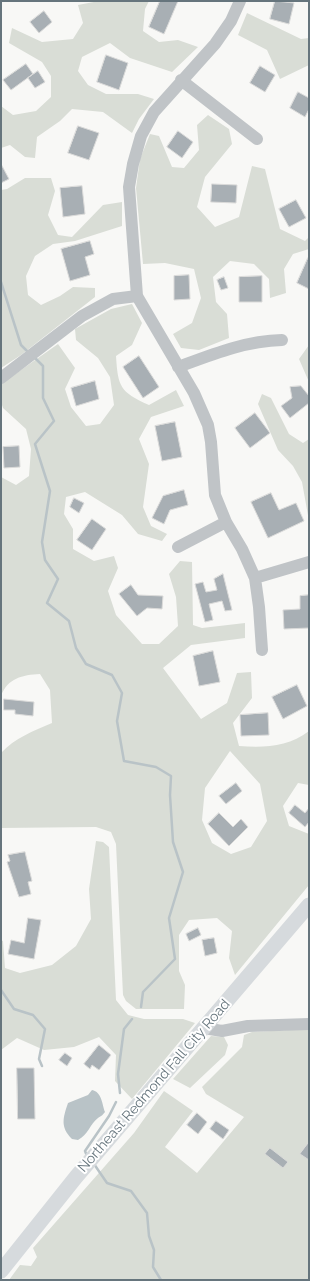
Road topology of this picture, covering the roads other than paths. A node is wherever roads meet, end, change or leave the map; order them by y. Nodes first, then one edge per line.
1 (240, 1) edge
2 (180, 80) junction
3 (257, 139) dead end
4 (137, 296) junction
5 (282, 340) dead end
6 (178, 368) junction
7 (1, 378) edge
8 (226, 522) junction
9 (178, 546) dead end
10 (309, 562) edge
11 (255, 578) junction
12 (262, 650) dead end
13 (309, 905) edge
14 (309, 1024) edge
15 (204, 1028) junction
16 (1, 1270) edge

1 - 2 street
2 - 3 street
2 - 4 street
4 - 6 street
4 - 7 street
5 - 6 street
6 - 8 street
8 - 9 street
8 - 11 street
10 - 11 street
11 - 12 street
13 - 15 main road, Northeast Redmond Fall City Road
14 - 15 street
15 - 16 main road, Northeast Redmond Fall City Road

